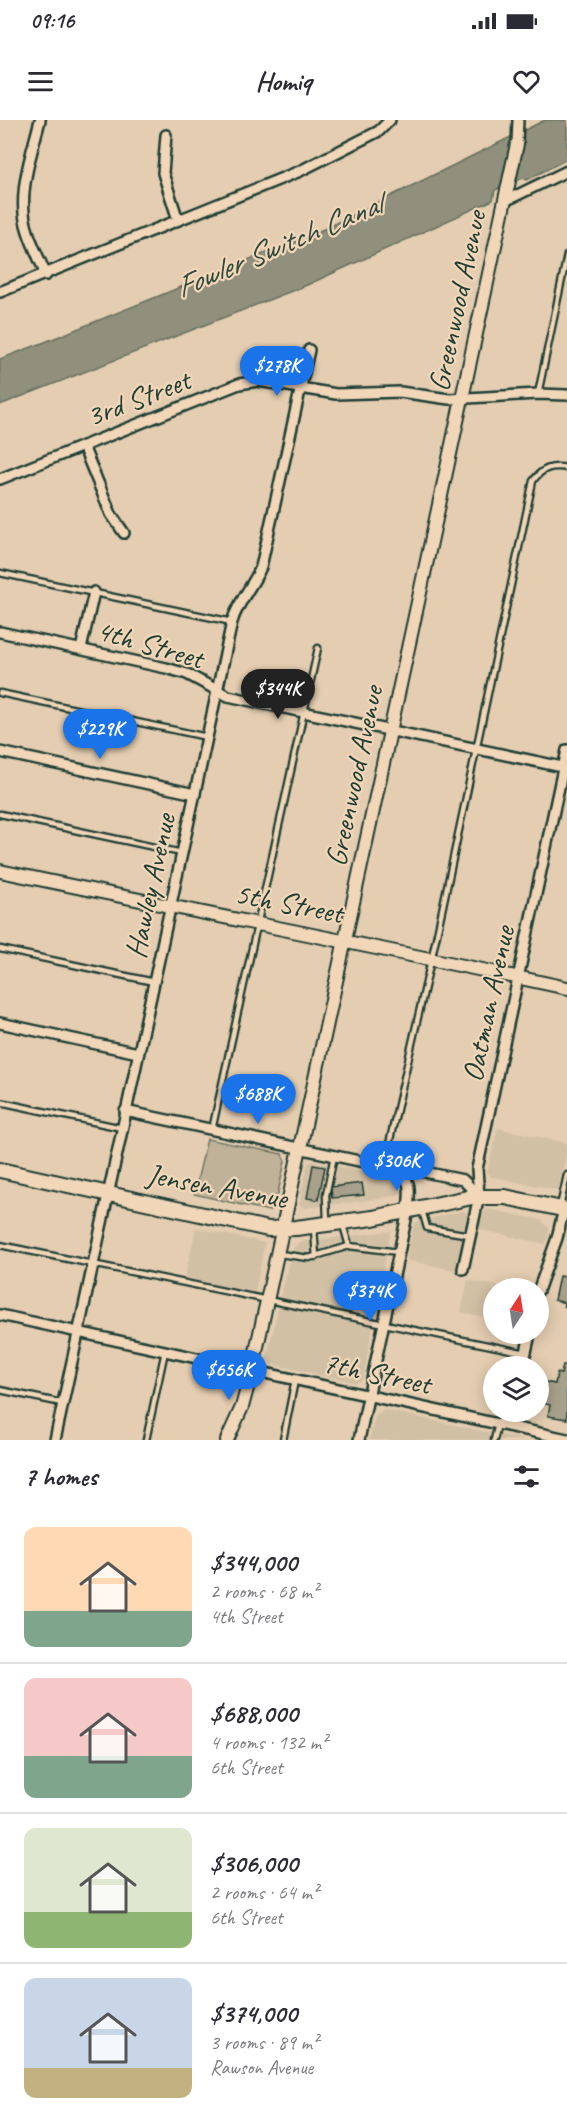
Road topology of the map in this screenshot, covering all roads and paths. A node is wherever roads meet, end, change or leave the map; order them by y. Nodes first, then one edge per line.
1 (40, 120) edge
2 (390, 120) edge
3 (518, 120) edge
4 (166, 135) dead end
5 (517, 144) joint
6 (567, 171) edge
7 (505, 201) junction
8 (178, 220) junction
9 (567, 255) edge
10 (46, 274) junction
11 (0, 292) edge
12 (309, 350) dead end
13 (300, 388) junction
14 (538, 394) junction
15 (567, 395) edge
16 (462, 399) junction
17 (82, 446) junction
18 (567, 468) edge
19 (0, 479) edge
20 (124, 533) dead end
21 (0, 573) edge
22 (94, 592) junction
23 (232, 621) junction
24 (0, 632) edge
25 (318, 648) dead end
26 (81, 649) junction
27 (217, 691) junction
28 (0, 693) edge
29 (304, 712) junction
30 (389, 731) junction
31 (207, 737) junction
32 (475, 749) junction
33 (567, 750) edge
34 (0, 752) edge
35 (565, 768) edge
36 (195, 794) junction
37 (0, 814) edge
38 (182, 853) junction
39 (0, 871) edge
40 (171, 907) junction
41 (257, 922) junction
42 (345, 941) junction
43 (0, 949) edge
44 (430, 959) junction
45 (518, 977) junction
46 (154, 982) junction
47 (567, 988) edge
48 (0, 1023) edge
49 (138, 1053) junction
50 (0, 1102) edge
51 (125, 1111) junction
52 (122, 1128) junction
53 (212, 1130) junction
54 (299, 1148) junction
55 (334, 1156) junction
56 (388, 1167) junction
57 (0, 1170) edge
58 (567, 1175) edge
59 (108, 1192) junction
60 (479, 1196) junction
61 (415, 1209) junction
62 (564, 1209) edge
63 (342, 1222) junction
64 (320, 1225) junction
65 (282, 1229) junction
66 (470, 1236) junction
67 (0, 1245) edge
68 (349, 1246) junction
69 (399, 1252) junction
70 (277, 1254) junction
71 (316, 1257) junction
72 (92, 1265) junction
73 (463, 1269) dead end
74 (543, 1278) edge
75 (267, 1300) junction
76 (0, 1316) edge
77 (384, 1322) junction
78 (78, 1332) junction
79 (528, 1344) edge
80 (165, 1351) junction
81 (526, 1353) junction
82 (525, 1356) edge
83 (252, 1370) junction
84 (295, 1380) junction
85 (0, 1390) edge
86 (369, 1396) junction
87 (63, 1403) junction
88 (505, 1422) edge
89 (503, 1425) junction
90 (567, 1439) edge
91 (55, 1440) edge
92 (146, 1440) edge
93 (227, 1440) edge
94 (283, 1440) edge
95 (359, 1440) edge
96 (494, 1440) edge

1 - 10 street
2 - 8 street
3 - 5 street, Greenwood Avenue
4 - 8 street
5 - 7 street, Greenwood Avenue
6 - 7 street
7 - 16 street, Greenwood Avenue
8 - 10 street
9 - 14 lane
10 - 11 street
12 - 13 street, Hawley Avenue
13 - 16 street, 3rd Street
13 - 17 street, 3rd Street
13 - 23 street, Hawley Avenue
14 - 15 street, 3rd Street
14 - 16 street, 3rd Street
16 - 30 street, Greenwood Avenue
17 - 19 street, 3rd Street
17 - 20 street, 3rd Street
18 - 32 lane
21 - 22 lane
22 - 23 lane
22 - 26 street
23 - 27 street, Hawley Avenue
24 - 26 street, 4th Street
25 - 29 lane
26 - 27 street, 4th Street
27 - 29 street, 4th Street
27 - 31 street, Hawley Avenue
28 - 31 lane
29 - 30 street, 4th Street
29 - 41 lane
30 - 32 street, 4th Street
30 - 42 street, Greenwood Avenue
31 - 36 street, Hawley Avenue
32 - 35 street, 4th Street
32 - 44 lane
33 - 35 street, Oatman Avenue
34 - 36 street
35 - 45 street, Oatman Avenue
36 - 38 street, Hawley Avenue
37 - 38 lane
38 - 40 street, Hawley Avenue
39 - 40 street, 5th Street
40 - 41 street, 5th Street
40 - 46 street, Hawley Avenue
41 - 42 street, 5th Street
41 - 53 lane
42 - 44 street, 5th Street
42 - 54 street, Greenwood Avenue
43 - 46 lane
44 - 45 street, 5th Street
44 - 56 lane
45 - 47 street, 5th Street
45 - 60 street, Oatman Avenue
46 - 49 street, Hawley Avenue
48 - 49 street
49 - 51 street, Hawley Avenue
50 - 52 lane
51 - 52 street, Hawley Avenue
51 - 53 street
52 - 59 street, Hawley Avenue
53 - 54 street
54 - 55 street
54 - 65 street, Greenwood Avenue
55 - 56 street
55 - 64 lane
56 - 60 street
56 - 61 street
57 - 59 main road, Jensen Avenue
58 - 62 lane
59 - 65 main road, Jensen Avenue
59 - 72 street, Hawley Avenue
60 - 61 main road, Jensen Avenue
60 - 62 main road, Jensen Avenue
60 - 66 street, Oatman Avenue
61 - 63 main road, Jensen Avenue
61 - 66 lane
61 - 69 street
62 - 74 street
63 - 64 main road, Jensen Avenue
63 - 68 lane
64 - 65 main road, Jensen Avenue
64 - 71 lane
65 - 70 street, Greenwood Avenue
66 - 73 street, Oatman Avenue
67 - 72 lane
68 - 69 lane
68 - 71 lane
69 - 77 street
70 - 71 lane
70 - 75 street, Greenwood Avenue
72 - 75 lane
72 - 78 street, Hawley Avenue
75 - 77 lane
75 - 83 street, Greenwood Avenue
76 - 78 street, 7th Street
77 - 81 lane
77 - 86 street
78 - 80 street, 7th Street
78 - 87 street, Hawley Avenue
79 - 81 street
80 - 83 street, 7th Street
80 - 92 lane
81 - 82 street
83 - 84 street, 7th Street
83 - 93 street, Greenwood Avenue
84 - 86 street, 7th Street
84 - 94 lane
85 - 87 lane
86 - 89 street, 7th Street
86 - 95 street
87 - 91 street, Hawley Avenue
88 - 89 street
89 - 90 street, 7th Street
89 - 96 lane

